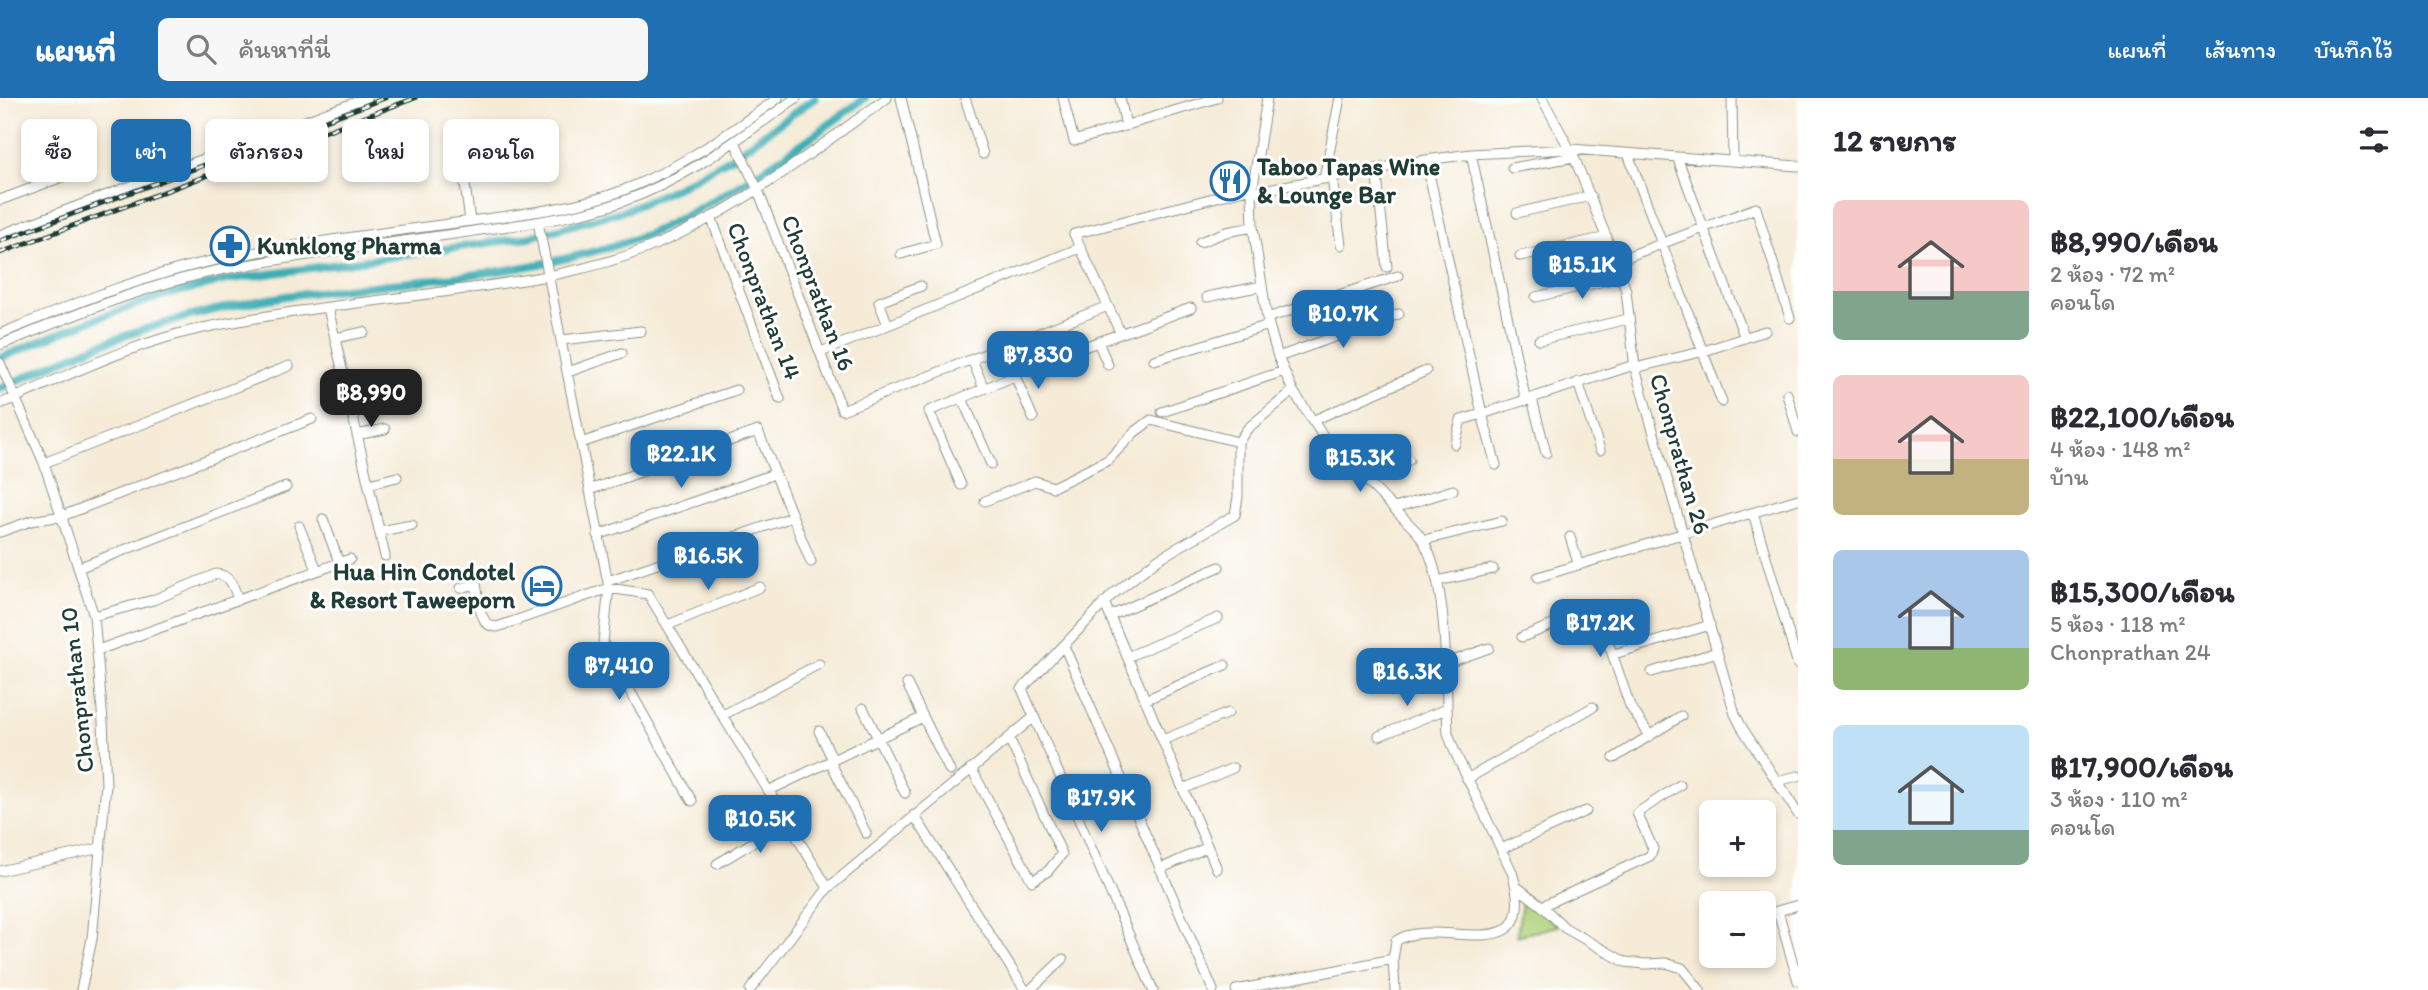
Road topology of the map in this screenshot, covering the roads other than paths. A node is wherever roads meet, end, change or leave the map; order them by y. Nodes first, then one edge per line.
1 (367, 98) edge
2 (778, 98) edge
3 (796, 98) edge
4 (887, 98) edge
5 (901, 98) edge
6 (965, 98) edge
7 (1063, 98) edge
8 (1120, 98) edge
9 (1217, 98) edge
10 (1267, 98) edge
11 (1340, 98) edge
12 (1542, 98) edge
13 (1732, 98) edge
14 (1190, 102) edge
15 (1126, 127) junction
16 (735, 142) junction
17 (1573, 153) junction
18 (983, 154) dead end
19 (1471, 154) junction
20 (1628, 154) junction
21 (1677, 157) junction
22 (1426, 160) junction
23 (1733, 161) junction
24 (1798, 166) edge
25 (1376, 169) junction
26 (1512, 169) dead end
27 (1328, 178) junction
28 (49, 182) edge
29 (465, 182) edge
30 (758, 190) junction
31 (1252, 190) junction
32 (1591, 196) junction
33 (0, 200) edge
34 (1517, 213) dead end
35 (711, 217) junction
36 (470, 221) junction
37 (538, 222) junction
38 (1253, 227) junction
39 (1704, 227) junction
40 (0, 235) edge
41 (1607, 237) junction
42 (1200, 242) dead end
43 (1660, 244) junction
44 (1341, 245) dead end
45 (1080, 248) junction
46 (901, 254) dead end
47 (1520, 256) dead end
48 (1616, 261) junction
49 (1387, 267) dead end
50 (1398, 276) dead end
51 (549, 277) junction
52 (1621, 277) junction
53 (921, 286) dead end
54 (1262, 286) junction
55 (1207, 297) dead end
56 (1536, 297) dead end
57 (1108, 306) junction
58 (328, 308) junction
59 (1191, 308) dead end
60 (1399, 314) dead end
61 (1790, 318) dead end
62 (1628, 319) junction
63 (1268, 322) junction
64 (888, 325) junction
65 (641, 331) dead end
66 (1765, 331) dead end
67 (364, 332) dead end
68 (1120, 332) junction
69 (0, 334) edge
70 (335, 338) junction
71 (1745, 338) junction
72 (562, 340) junction
73 (1539, 340) dead end
74 (1098, 342) junction
75 (0, 345) edge
76 (1084, 347) dead end
77 (1704, 351) junction
78 (821, 352) junction
79 (622, 353) dead end
80 (1278, 357) junction
81 (972, 359) junction
82 (1154, 360) dead end
83 (0, 363) edge
84 (1108, 365) dead end
85 (289, 366) dead end
86 (1634, 366) junction
87 (1284, 371) junction
88 (1426, 371) dead end
89 (568, 372) junction
90 (374, 380) dead end
91 (1578, 382) junction
92 (346, 387) junction
93 (984, 389) junction
94 (736, 390) dead end
95 (1293, 391) junction
96 (1787, 394) dead end
97 (15, 398) junction
98 (962, 398) junction
99 (780, 399) dead end
100 (1529, 400) junction
101 (1722, 402) dead end
102 (0, 404) edge
103 (1162, 412) dead end
104 (1482, 414) junction
105 (1033, 418) dead end
106 (312, 419) dead end
107 (1312, 421) junction
108 (385, 429) dead end
109 (1798, 432) edge
110 (357, 436) junction
111 (1238, 442) junction
112 (581, 443) junction
113 (1455, 444) dead end
114 (1600, 450) dead end
115 (1546, 453) dead end
116 (1409, 460) dead end
117 (44, 463) junction
118 (991, 464) dead end
119 (1496, 465) dead end
120 (774, 474) junction
121 (397, 477) dead end
122 (1364, 478) junction
123 (369, 484) junction
124 (961, 485) dead end
125 (286, 487) dead end
126 (589, 489) junction
127 (1453, 490) dead end
128 (1798, 499) edge
129 (985, 501) dead end
130 (1395, 508) junction
131 (1753, 513) junction
132 (62, 516) junction
133 (792, 517) junction
134 (323, 519) dead end
135 (1502, 521) dead end
136 (412, 525) dead end
137 (299, 526) dead end
138 (0, 531) edge
139 (380, 531) junction
140 (1684, 533) junction
141 (598, 535) junction
142 (1570, 537) dead end
143 (1424, 540) junction
144 (385, 556) dead end
145 (350, 559) dead end
146 (339, 562) junction
147 (811, 562) dead end
148 (1578, 564) junction
149 (1219, 567) dead end
150 (78, 568) junction
151 (1493, 569) dead end
152 (317, 570) junction
153 (1538, 577) dead end
154 (1437, 581) junction
155 (609, 584) junction
156 (760, 587) dead end
157 (461, 588) dead end
158 (238, 600) junction
159 (1104, 602) junction
160 (1110, 616) junction
161 (94, 617) junction
162 (1218, 618) dead end
163 (667, 625) junction
164 (1710, 625) junction
165 (1522, 637) dead end
166 (1064, 646) junction
167 (1489, 648) dead end
168 (98, 650) junction
169 (1717, 652) junction
170 (1614, 654) junction
171 (1128, 657) junction
172 (819, 664) dead end
173 (1444, 664) junction
174 (1225, 665) dead end
175 (1798, 665) edge
176 (1652, 672) dead end
177 (907, 684) dead end
178 (1145, 700) junction
179 (1593, 706) dead end
180 (863, 708) dead end
181 (1446, 709) junction
182 (1228, 713) dead end
183 (723, 715) junction
184 (1681, 716) dead end
185 (923, 717) junction
186 (1034, 718) junction
187 (819, 731) dead end
188 (1379, 736) dead end
189 (1650, 736) junction
190 (1009, 738) junction
191 (878, 739) junction
192 (1163, 740) junction
193 (1614, 758) dead end
194 (832, 761) junction
195 (971, 768) junction
196 (1233, 768) dead end
197 (950, 771) dead end
198 (1798, 776) edge
199 (1467, 779) junction
200 (1776, 781) junction
201 (1681, 785) dead end
202 (1184, 789) junction
203 (770, 790) junction
204 (905, 793) dead end
205 (692, 802) dead end
206 (1586, 811) dead end
207 (1798, 814) edge
208 (914, 815) junction
209 (788, 821) junction
210 (866, 833) dead end
211 (1208, 847) junction
212 (100, 848) junction
213 (1501, 849) junction
214 (717, 864) dead end
215 (1160, 869) junction
216 (1217, 869) dead end
217 (0, 870) edge
218 (1517, 887) junction
219 (828, 888) junction
220 (1798, 905) edge
221 (1542, 906) junction
222 (1777, 911) joint
223 (1392, 958) junction
224 (1063, 959) dead end
225 (1798, 981) edge
226 (80, 990) edge
227 (750, 990) edge
228 (1028, 990) edge
229 (1153, 990) edge
230 (1213, 990) edge
231 (1236, 990) edge
232 (1395, 990) edge
233 (1700, 990) edge

1 - 40 street
2 - 36 street
3 - 16 street
4 - 30 street
5 - 46 street
6 - 18 street
7 - 15 street
8 - 15 street
9 - 14 street
10 - 31 street
11 - 27 street
12 - 17 street, Chonprathan 26
13 - 23 street
14 - 15 street
16 - 30 street, Chonprathan 16
16 - 37 street
17 - 19 street
17 - 20 street
17 - 26 street
17 - 32 street, Chonprathan 26
19 - 22 street
19 - 100 street
20 - 21 street
20 - 43 street
21 - 23 street
21 - 39 street
22 - 25 street
22 - 104 street
23 - 24 street
25 - 27 street
25 - 49 street
27 - 31 street
27 - 44 street
28 - 33 street
29 - 36 street
30 - 35 street
30 - 78 street, Chonprathan 16
31 - 38 street
31 - 45 street
32 - 34 street
32 - 41 street, Chonprathan 26
35 - 51 street
35 - 99 street, Chonprathan 14
36 - 69 street
37 - 51 street
37 - 75 street
38 - 42 street
38 - 54 street
39 - 43 street
39 - 61 street
39 - 71 street
41 - 47 street
41 - 48 street, Chonprathan 26
43 - 48 street
43 - 77 street
45 - 57 street
45 - 64 street
48 - 52 street, Chonprathan 26
50 - 63 street
51 - 58 street
51 - 72 street
52 - 56 street
52 - 62 street, Chonprathan 26
53 - 64 street
54 - 55 street
54 - 63 street
57 - 68 street
57 - 81 street
58 - 70 street
58 - 97 street
59 - 68 street
60 - 80 street
62 - 73 street
62 - 86 street, Chonprathan 26
63 - 80 street
63 - 82 street
64 - 78 street
65 - 72 street
66 - 71 street
67 - 70 street
68 - 74 street
70 - 92 street
71 - 77 street
72 - 89 street
74 - 76 street
74 - 84 street
77 - 86 street
77 - 101 street
78 - 81 street, Chonprathan 16
79 - 89 street
80 - 87 street
81 - 93 street
83 - 97 street, Chonprathan 10
85 - 117 street
86 - 91 street
86 - 140 street, Chonprathan 26
87 - 95 street
87 - 103 street
88 - 107 street
89 - 112 street
90 - 92 street
91 - 100 street
91 - 114 street
92 - 110 street
93 - 98 street
93 - 105 street
94 - 112 street
95 - 107 street
95 - 111 street
96 - 109 street
97 - 102 street
97 - 117 street, Chonprathan 10
98 - 118 street
98 - 124 street
100 - 104 street
100 - 115 street
104 - 113 street
104 - 119 street
106 - 132 street
107 - 122 street
108 - 110 street
110 - 123 street
111 - 129 street
111 - 159 street
112 - 126 street
116 - 122 street
117 - 132 street, Chonprathan 10
120 - 126 street
120 - 133 street
120 - 141 street
121 - 123 street
122 - 130 street
123 - 139 street
125 - 150 street
126 - 141 street
127 - 130 street
128 - 131 street
130 - 143 street
131 - 140 street
131 - 175 street
132 - 138 street
132 - 150 street, Chonprathan 10
133 - 147 street
133 - 155 street
134 - 146 street
135 - 143 street
136 - 139 street
137 - 152 street
139 - 144 street
140 - 148 street
140 - 164 street, Chonprathan 26
141 - 155 street
142 - 148 street
143 - 154 street
145 - 146 street
146 - 152 street
148 - 153 street
149 - 160 street
150 - 161 street, Chonprathan 10
151 - 154 street
152 - 158 street
154 - 173 street
155 - 157 street
155 - 163 street
155 - 205 street
156 - 163 street
158 - 161 street
158 - 168 street
159 - 160 street
159 - 166 street
160 - 171 street
161 - 168 street, Chonprathan 10
162 - 171 street
163 - 183 street
164 - 169 street, Chonprathan 26
164 - 170 street
165 - 170 street
166 - 186 street
166 - 215 street
167 - 173 street
168 - 212 street, Chonprathan 10
169 - 176 street
169 - 200 street, Chonprathan 26
170 - 189 street
171 - 178 street
172 - 183 street
173 - 181 street
174 - 178 street
177 - 185 street
178 - 192 street
179 - 199 street
180 - 191 street
181 - 188 street
181 - 199 street
182 - 192 street
183 - 203 street
184 - 189 street
185 - 191 street
185 - 197 street
186 - 190 street
186 - 229 street
187 - 194 street
189 - 193 street
190 - 195 street
190 - 195 street
191 - 194 street
191 - 204 street
192 - 202 street
194 - 203 street
194 - 210 street
195 - 208 street
196 - 202 street
198 - 200 street
199 - 213 street
200 - 207 street, Chonprathan 26
201 - 221 street
202 - 211 street
203 - 209 street
206 - 213 street
208 - 219 street
208 - 228 street
209 - 214 street
209 - 219 street
211 - 215 street
211 - 216 street
212 - 217 street
212 - 226 street, Chonprathan 10
213 - 218 street
215 - 230 street
218 - 221 street
218 - 223 street
219 - 227 street
220 - 222 street
221 - 233 street
222 - 225 street
223 - 231 street
223 - 232 street
224 - 228 street

